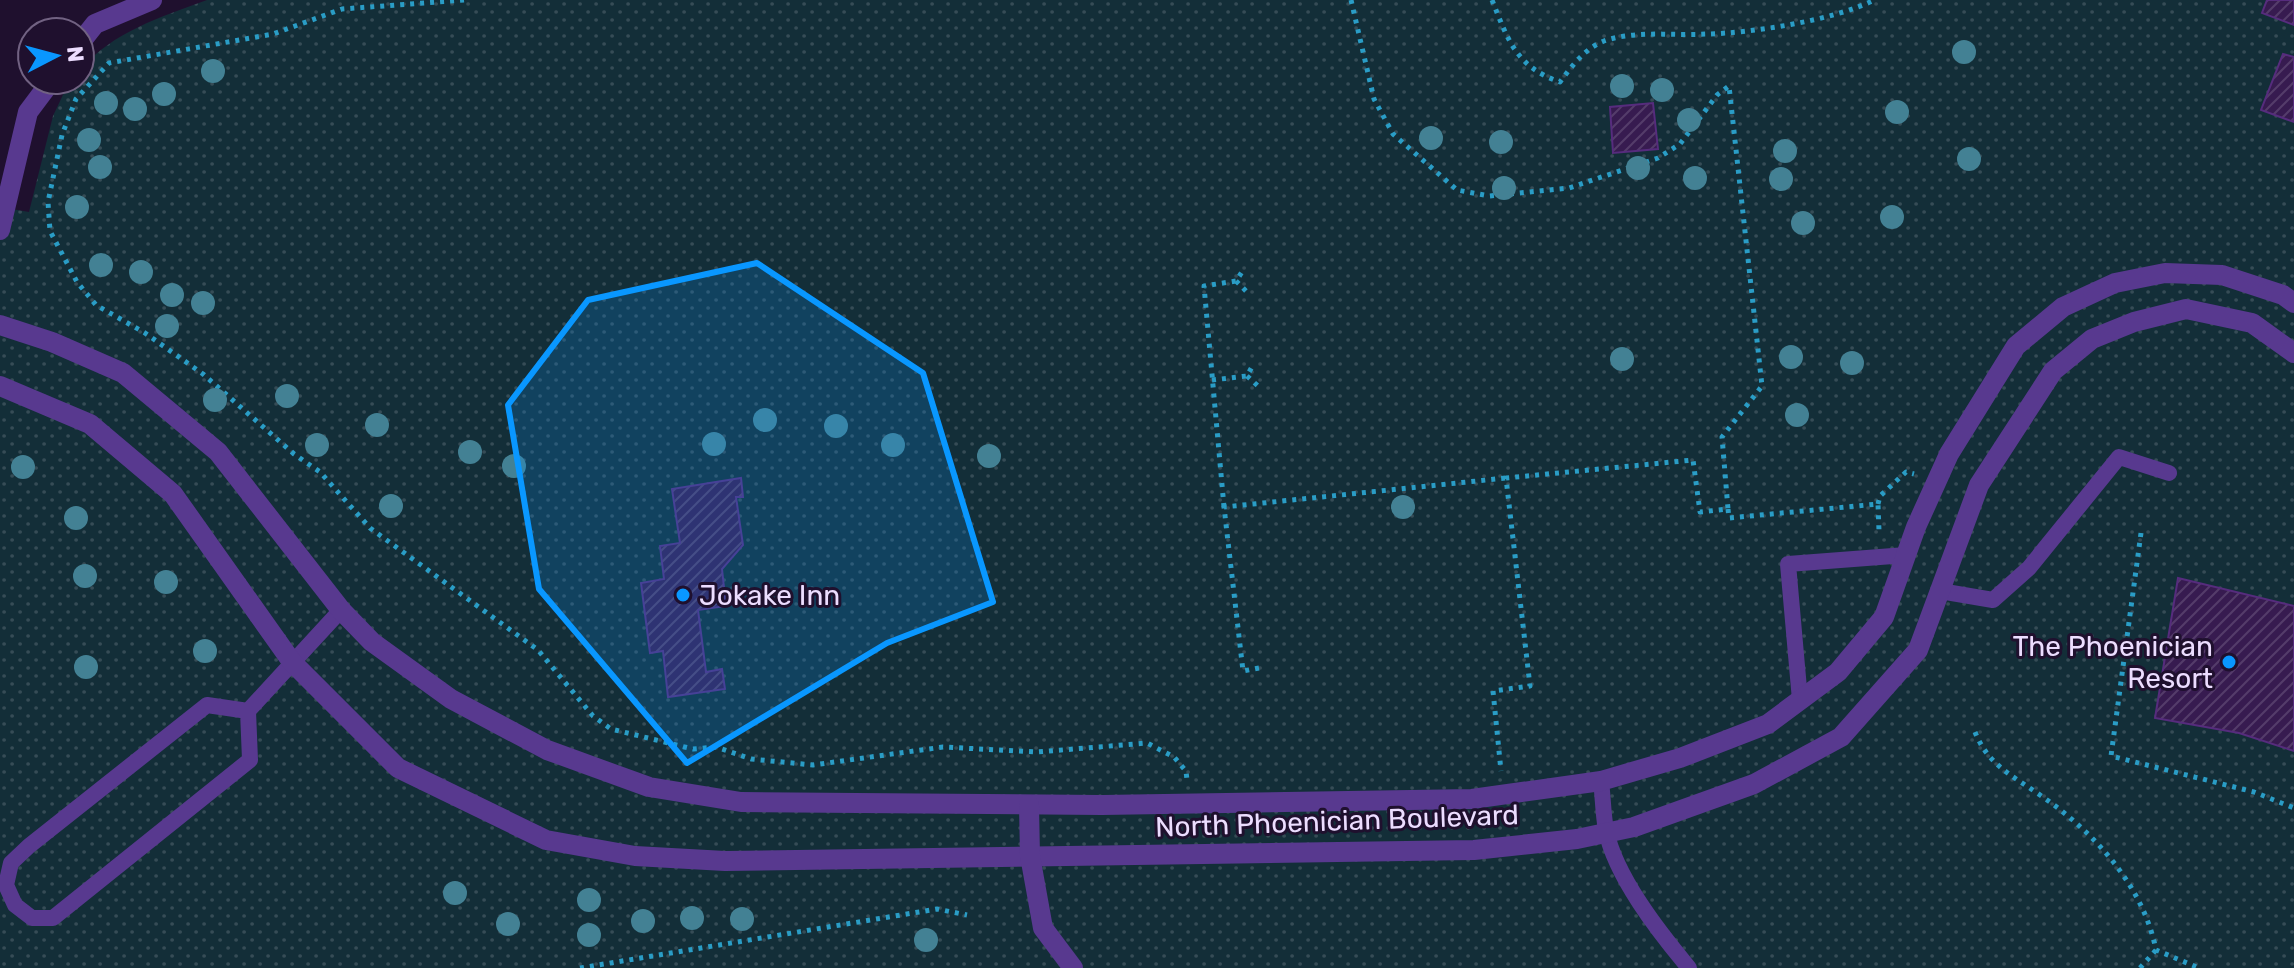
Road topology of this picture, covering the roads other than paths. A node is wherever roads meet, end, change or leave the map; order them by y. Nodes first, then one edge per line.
1 (152, 0) edge
2 (96, 24) edge
3 (40, 96) edge
4 (0, 230) edge
5 (2294, 303) edge
6 (0, 325) edge
7 (2294, 353) edge
8 (0, 386) edge
9 (2169, 473) dead end
10 (1906, 555) junction
11 (1940, 591) junction
12 (341, 610) junction
13 (292, 662) junction
14 (1800, 700) junction
15 (248, 711) junction
16 (1601, 781) junction
17 (1029, 805) junction
18 (1606, 833) junction
19 (1030, 856) junction
20 (1073, 968) edge
21 (1689, 968) edge

1 - 2 street
3 - 4 street
5 - 10 street, North Phoenician Boulevard
6 - 12 street, North Phoenician Boulevard
7 - 11 street, North Phoenician Boulevard
8 - 13 street, North Phoenician Boulevard
9 - 11 lane
10 - 14 street, North Phoenician Boulevard
10 - 14 lane
11 - 18 street, North Phoenician Boulevard
12 - 13 lane
12 - 17 street, North Phoenician Boulevard
13 - 15 lane
13 - 19 street, North Phoenician Boulevard
14 - 16 street, North Phoenician Boulevard
15 - 15 lane
16 - 17 street, North Phoenician Boulevard
16 - 18 lane
17 - 19 street
18 - 19 street, North Phoenician Boulevard
18 - 21 lane
19 - 20 street

